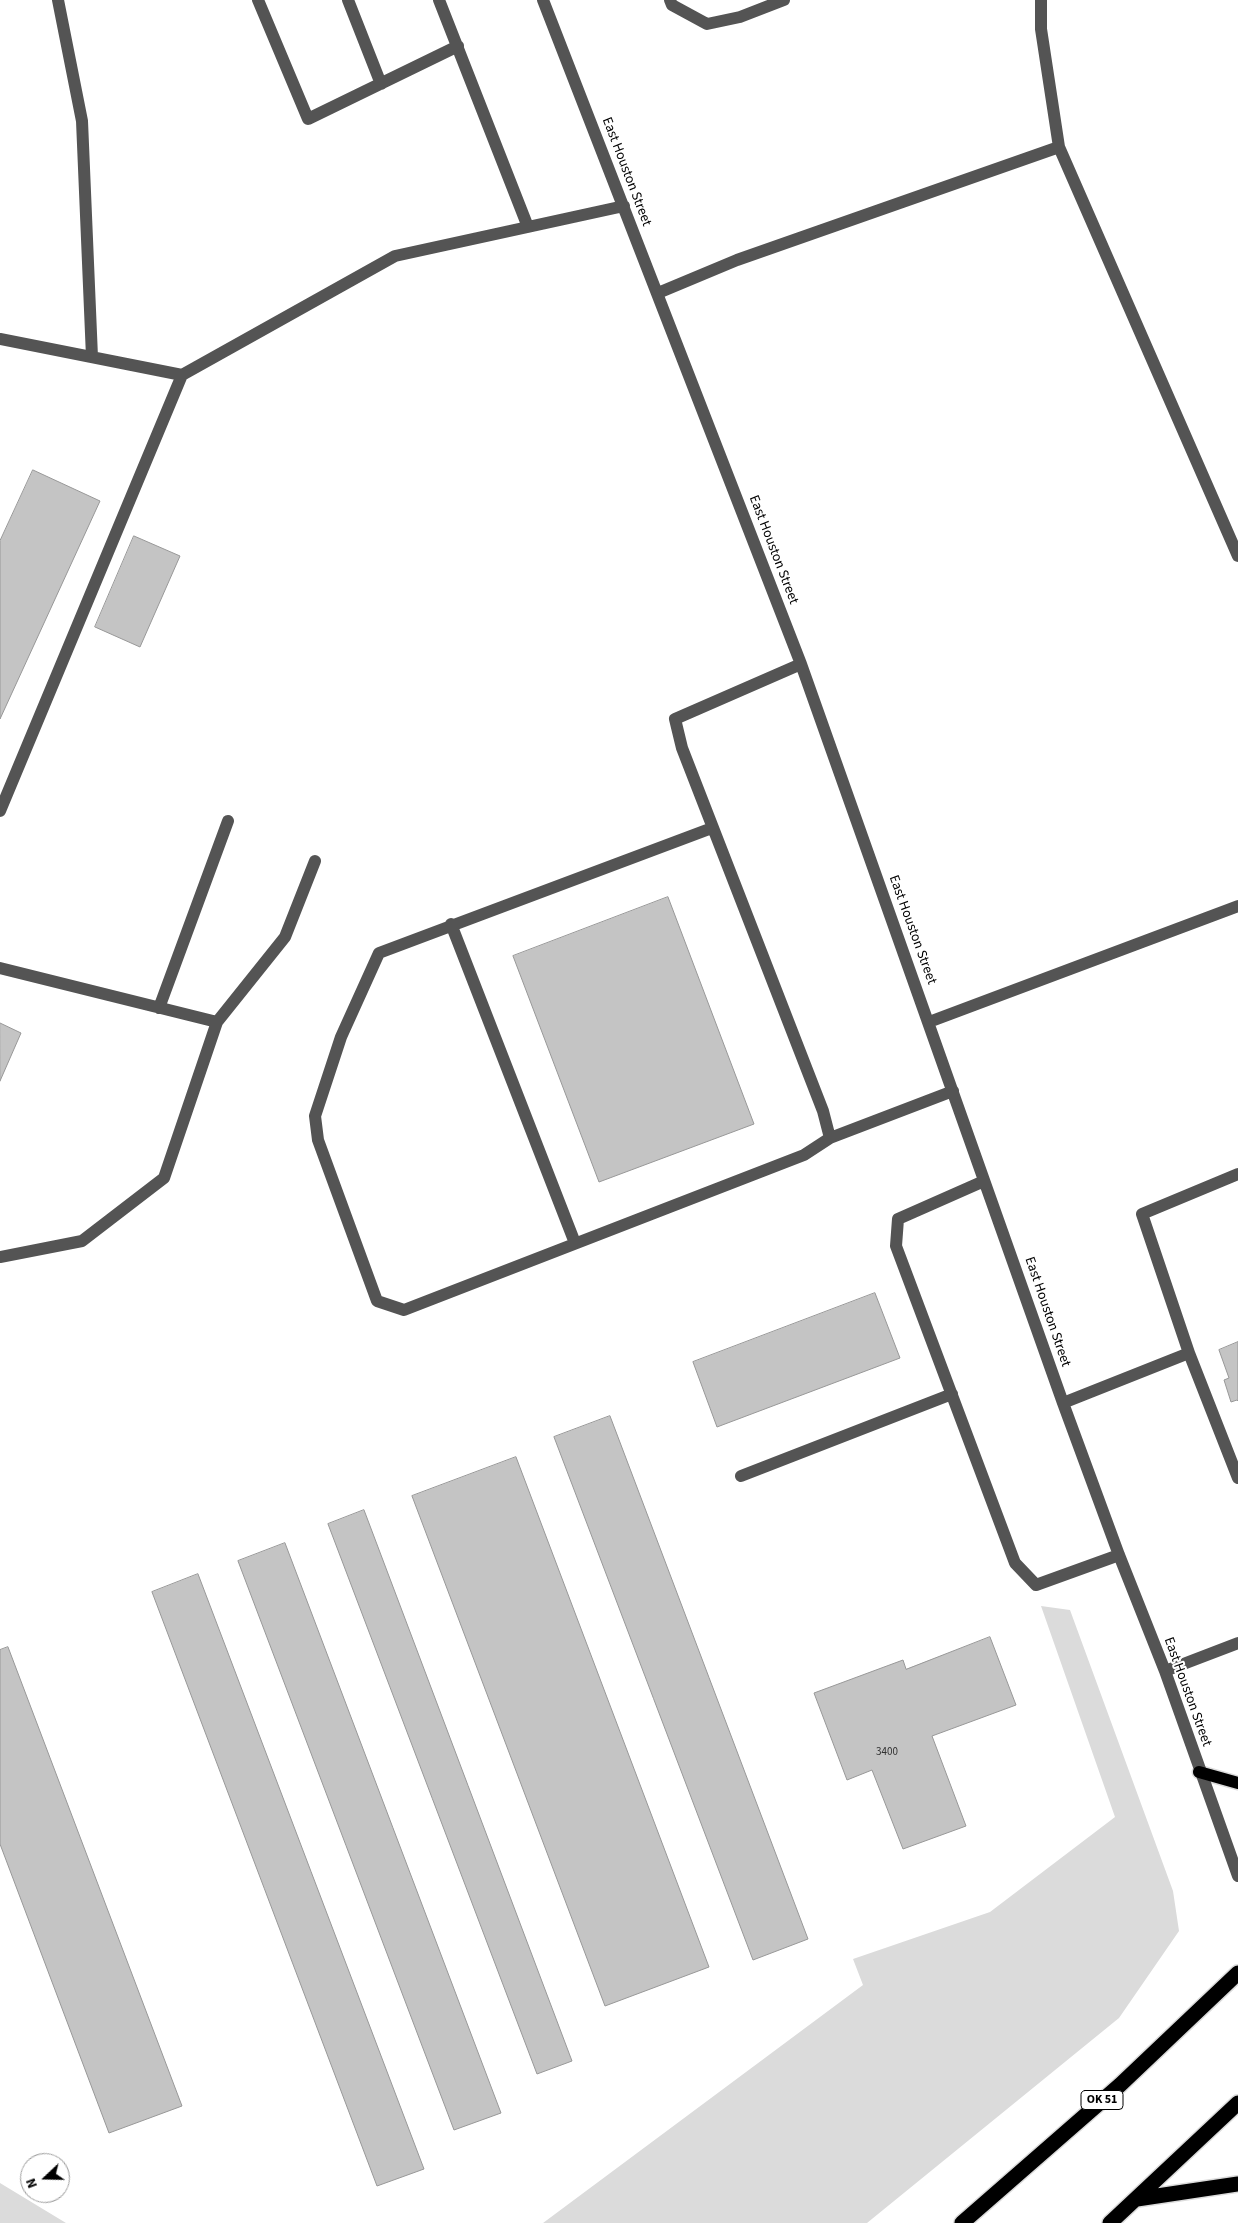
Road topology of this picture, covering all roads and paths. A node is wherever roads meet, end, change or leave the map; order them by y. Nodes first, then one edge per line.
1 (58, 0) edge
2 (258, 0) edge
3 (348, 0) edge
4 (439, 0) edge
5 (543, 0) edge
6 (670, 0) edge
7 (784, 0) edge
8 (1041, 0) edge
9 (458, 46) junction
10 (381, 84) junction
11 (1059, 147) junction
12 (624, 206) junction
13 (528, 227) junction
14 (658, 293) junction
15 (0, 339) edge
16 (92, 357) junction
17 (182, 375) junction
18 (1238, 556) edge
19 (801, 664) junction
20 (0, 811) edge
21 (228, 821) dead end
22 (712, 828) junction
23 (314, 861) dead end
24 (1238, 906) edge
25 (451, 924) junction
26 (0, 968) edge
27 (159, 1008) junction
28 (217, 1022) junction
29 (929, 1022) junction
30 (954, 1091) junction
31 (830, 1138) junction
32 (1238, 1174) edge
33 (984, 1181) junction
34 (575, 1243) junction
35 (0, 1257) edge
36 (1189, 1353) junction
37 (952, 1394) junction
38 (1063, 1403) junction
39 (742, 1476) dead end
40 (1238, 1478) edge
41 (1119, 1555) junction
42 (1238, 1644) edge
43 (1165, 1671) junction
44 (1200, 1772) junction
45 (1238, 1783) edge
46 (1238, 1876) edge
47 (1238, 1973) edge
48 (1238, 2104) edge
49 (1238, 2184) edge
50 (1137, 2199) junction
51 (962, 2223) edge
52 (1110, 2223) edge

1 - 16 street
2 - 10 street
3 - 10 street
4 - 9 street
5 - 12 street, East Houston Street
6 - 7 street
8 - 11 street
9 - 10 street
9 - 13 street
11 - 14 street
11 - 18 street
12 - 13 street
12 - 14 street, East Houston Street
13 - 17 street
14 - 19 street, East Houston Street
15 - 16 street
16 - 17 street
17 - 20 street
19 - 22 street
19 - 29 street, East Houston Street
21 - 27 street
22 - 25 street
22 - 31 street
23 - 28 street
24 - 29 street
25 - 34 street
25 - 34 street
26 - 27 street
27 - 28 street
28 - 35 street
29 - 30 street, East Houston Street
30 - 31 street
30 - 33 street, East Houston Street
31 - 34 street
32 - 36 street
33 - 37 street
33 - 38 street, East Houston Street
36 - 38 street
36 - 40 street
37 - 39 street
37 - 41 street
38 - 41 street, East Houston Street
41 - 43 street, East Houston Street
42 - 43 street
43 - 44 street, East Houston Street
44 - 45 main road
44 - 46 street, East Houston Street
47 - 51 highway, OK 51
48 - 50 highway
49 - 50 highway
50 - 52 highway

